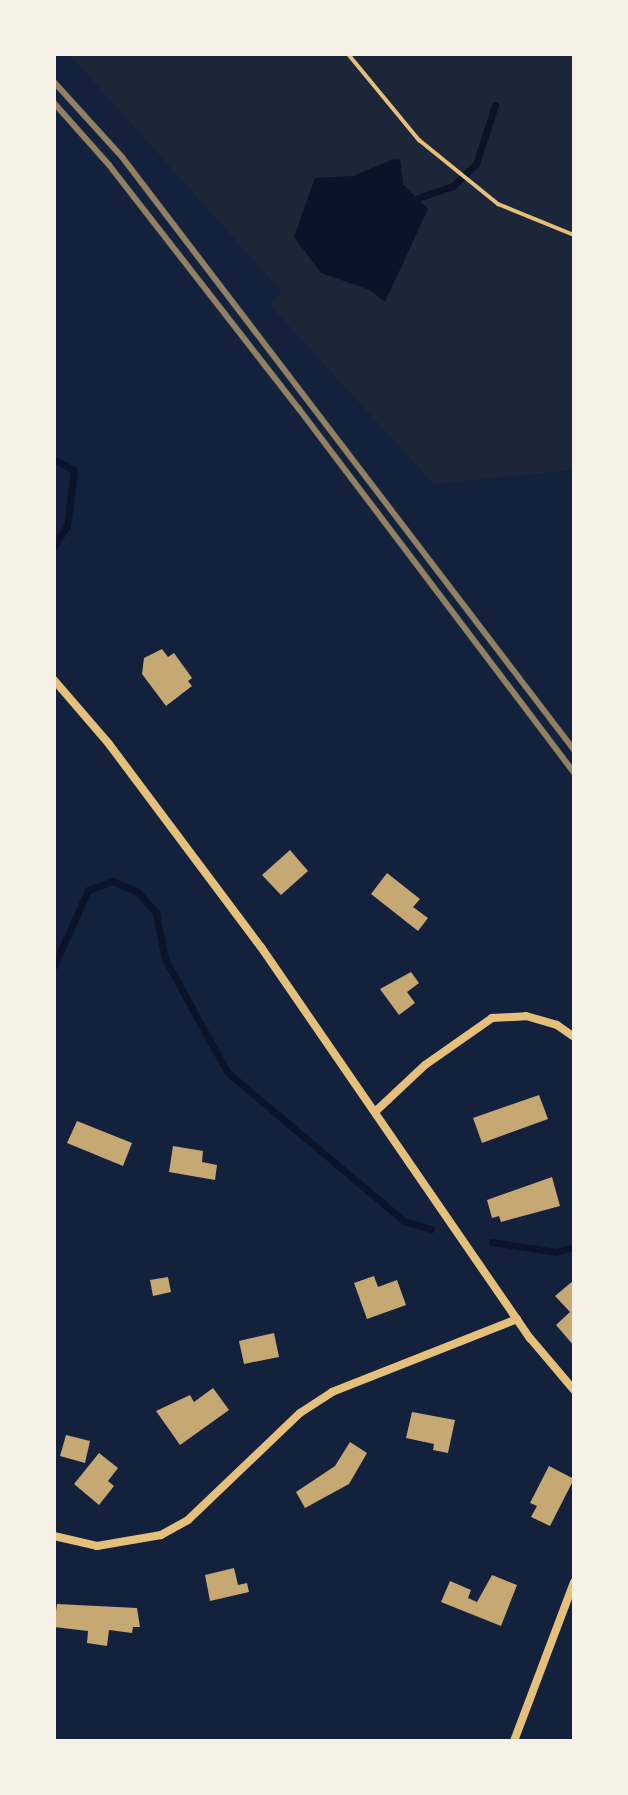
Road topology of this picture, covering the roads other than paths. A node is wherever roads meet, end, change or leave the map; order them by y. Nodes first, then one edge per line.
1 (54, 680) edge
2 (574, 1037) edge
3 (376, 1111) junction
4 (517, 1319) junction
5 (574, 1390) edge
6 (54, 1536) edge
7 (574, 1582) edge
8 (514, 1741) edge

1 - 3 street
2 - 3 street
3 - 4 street
4 - 5 street
4 - 6 street
7 - 8 street

